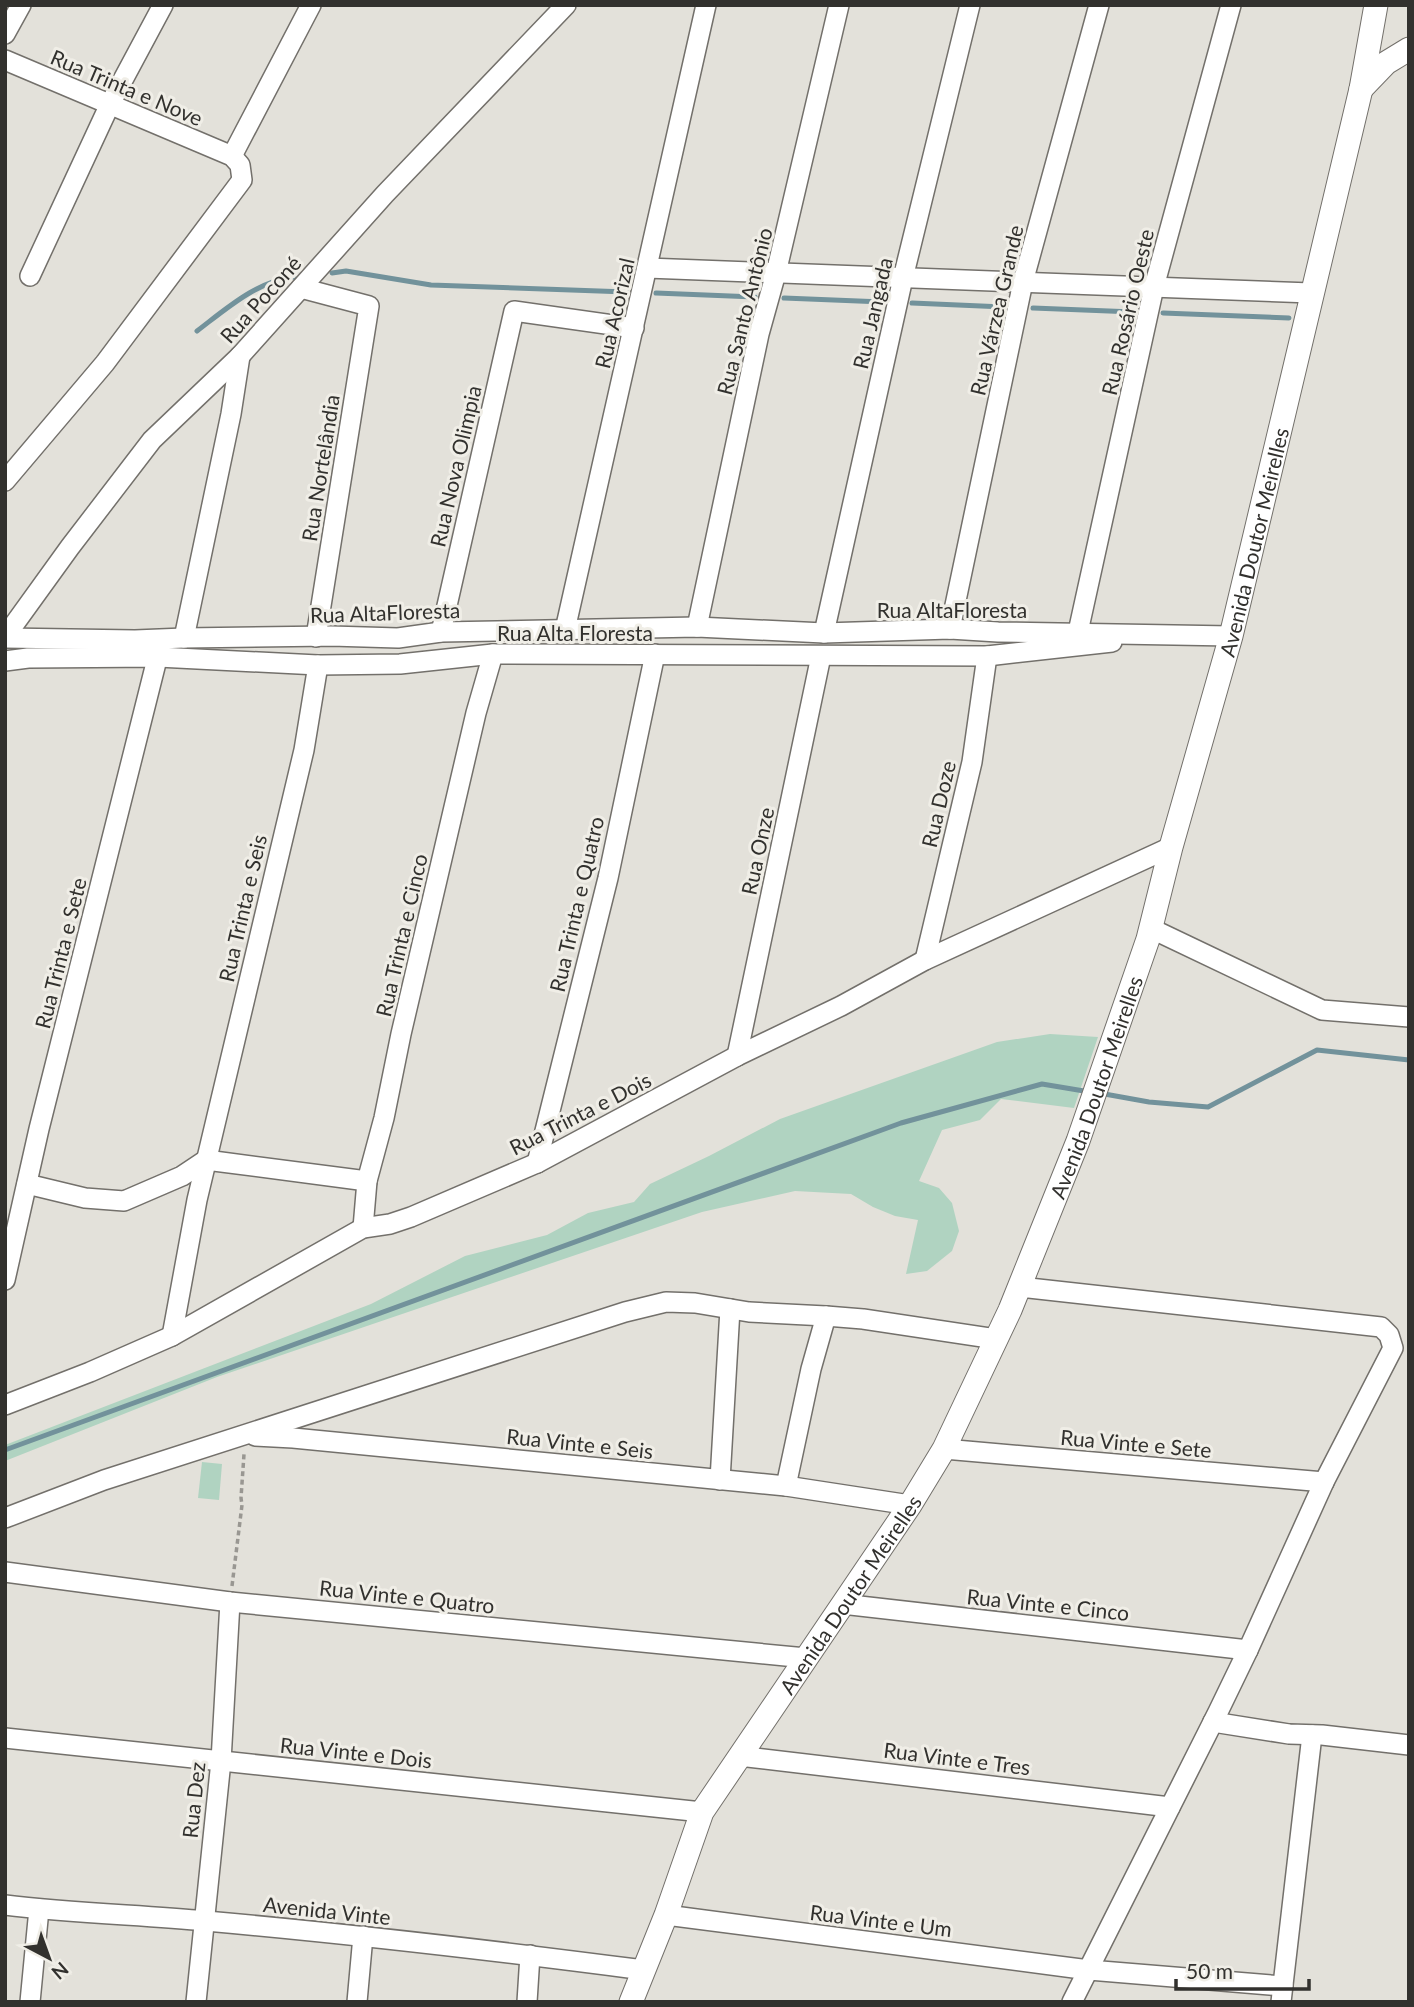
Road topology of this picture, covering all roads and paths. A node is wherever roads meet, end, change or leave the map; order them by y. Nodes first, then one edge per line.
1 (21, 5) edge
2 (163, 5) edge
3 (311, 5) edge
4 (566, 5) edge
5 (706, 5) edge
6 (839, 5) edge
7 (970, 5) edge
8 (1099, 5) edge
9 (1231, 5) edge
10 (1376, 5) edge
11 (5, 34) edge
12 (1409, 49) edge
13 (5, 60) edge
14 (1361, 89) junction
15 (110, 104) junction
16 (232, 156) junction
17 (647, 268) junction
18 (776, 273) junction
19 (30, 276) dead end
20 (903, 278) junction
21 (1023, 282) junction
22 (1154, 287) junction
23 (301, 289) junction
24 (1311, 293) junction
25 (634, 328) junction
26 (240, 356) junction
27 (5, 481) edge
28 (697, 627) junction
29 (950, 629) junction
30 (565, 630) junction
31 (441, 632) junction
32 (1078, 632) junction
33 (824, 633) junction
34 (1144, 634) junction
35 (1231, 636) junction
36 (316, 637) junction
37 (5, 638) edge
38 (184, 638) junction
39 (398, 638) junction
40 (160, 648) junction
41 (493, 654) junction
42 (655, 654) junction
43 (821, 656) junction
44 (987, 656) junction
45 (5, 661) edge
46 (400, 664) junction
47 (318, 665) junction
48 (1171, 847) junction
49 (1150, 928) junction
50 (925, 960) junction
51 (1409, 1017) edge
52 (737, 1056) junction
53 (205, 1160) junction
54 (537, 1163) junction
55 (367, 1181) junction
56 (27, 1184) junction
57 (363, 1228) junction
58 (5, 1280) edge
59 (1020, 1287) junction
60 (730, 1310) junction
61 (826, 1316) junction
62 (172, 1336) junction
63 (996, 1339) junction
64 (5, 1405) edge
65 (244, 1436) junction
66 (944, 1450) junction
67 (720, 1480) junction
68 (1324, 1482) junction
69 (786, 1486) junction
70 (910, 1505) junction
71 (5, 1518) edge
72 (5, 1572) edge
73 (230, 1602) junction
74 (842, 1604) junction
75 (1248, 1650) junction
76 (806, 1658) junction
77 (1213, 1722) junction
78 (1312, 1735) junction
79 (5, 1738) edge
80 (1409, 1745) edge
81 (739, 1756) junction
82 (221, 1761) junction
83 (1170, 1807) junction
84 (702, 1812) junction
85 (5, 1905) edge
86 (39, 1909) junction
87 (666, 1915) junction
88 (204, 1921) junction
89 (363, 1936) junction
90 (530, 1955) junction
91 (1089, 1969) junction
92 (644, 1970) junction
93 (1282, 1994) edge
94 (30, 2002) edge
95 (196, 2002) edge
96 (357, 2002) edge
97 (527, 2002) edge
98 (631, 2002) edge
99 (1072, 2002) edge

1 - 11 street
2 - 15 street
3 - 16 street
4 - 23 street, Rua Poconé
5 - 17 street, Rua Acorizal
6 - 18 street, Rua Santo Antônio
7 - 20 street, Rua Jangada
8 - 21 street, Rua Várzea Grande
9 - 22 street, Rua Rosário Oeste
10 - 14 street, Avenida Doutor Meirelles
12 - 14 street
13 - 15 street, Rua Trinta e Nove
14 - 24 street, Avenida Doutor Meirelles
15 - 16 street, Rua Trinta e Nove
15 - 19 street
16 - 27 street
17 - 18 street
17 - 25 street, Rua Acorizal
18 - 20 street
18 - 28 street, Rua Santo Antônio
20 - 21 street
20 - 33 street, Rua Jangada
21 - 22 street
21 - 29 street, Rua Várzea Grande
22 - 24 street
22 - 32 street, Rua Rosário Oeste
23 - 26 street, Rua Poconé
23 - 36 street, Rua Nortelândia
24 - 35 street, Avenida Doutor Meirelles
25 - 30 street, Rua Acorizal
25 - 31 street, Rua Nova Olimpia
26 - 37 street, Rua Poconé
26 - 38 street
28 - 30 street, Rua AltaFloresta
28 - 33 street, Rua AltaFloresta
29 - 32 street, Rua AltaFloresta
29 - 33 street, Rua AltaFloresta
30 - 31 street, Rua AltaFloresta
31 - 39 street, Rua AltaFloresta
32 - 34 street, Rua AltaFloresta
34 - 35 street
34 - 44 street, Rua Alta Floresta
35 - 48 street, Avenida Doutor Meirelles
36 - 38 street, Rua AltaFloresta
36 - 39 street, Rua AltaFloresta
37 - 40 street, Rua AltaFloresta
38 - 40 street, Rua AltaFloresta
39 - 46 street
40 - 45 street, Rua Alta Floresta
40 - 47 street, Rua Alta Floresta
40 - 56 street, Rua Trinta e Sete
41 - 42 street, Rua Alta Floresta
41 - 46 street, Rua Alta Floresta
41 - 55 street, Rua Trinta e Cinco
42 - 43 street, Rua Alta Floresta
42 - 54 street, Rua Trinta e Quatro
43 - 44 street, Rua Alta Floresta
43 - 52 street, Rua Onze
44 - 50 street, Rua Doze
46 - 47 street, Rua Alta Floresta
47 - 53 street, Rua Trinta e Seis
48 - 49 street, Avenida Doutor Meirelles
48 - 50 street, Rua Trinta e Dois
49 - 51 street
49 - 59 street, Avenida Doutor Meirelles
50 - 52 street, Rua Trinta e Dois
52 - 54 street, Rua Trinta e Dois
53 - 55 street
53 - 56 street
53 - 62 street
54 - 57 street, Rua Trinta e Dois
55 - 57 street, Rua Trinta e Cinco
56 - 58 street, Rua Trinta e Sete
57 - 62 street, Rua Trinta e Dois
59 - 63 street, Avenida Doutor Meirelles
59 - 68 street
60 - 61 street
60 - 65 street
60 - 67 street
61 - 63 street
61 - 69 street
62 - 64 street, Rua Trinta e Dois
63 - 66 street, Avenida Doutor Meirelles
65 - 67 street, Rua Vinte e Seis
65 - 71 street
65 - 73 path
66 - 68 street, Rua Vinte e Sete
66 - 70 street, Avenida Doutor Meirelles
67 - 69 street, Rua Vinte e Seis
68 - 75 street
69 - 70 street, Rua Vinte e Seis
70 - 74 street, Avenida Doutor Meirelles
72 - 73 street, Rua Vinte e Quatro
73 - 76 street, Rua Vinte e Quatro
73 - 82 street, Rua Dez
74 - 75 street, Rua Vinte e Cinco
74 - 76 street, Avenida Doutor Meirelles
75 - 77 street
76 - 81 street, Avenida Doutor Meirelles
77 - 78 street
77 - 83 street
78 - 80 street
78 - 93 street
79 - 82 street, Rua Vinte e Dois
81 - 83 street, Rua Vinte e Tres
81 - 84 street, Avenida Doutor Meirelles
82 - 84 street, Rua Vinte e Dois
82 - 88 street, Rua Dez
83 - 91 street
84 - 87 street, Avenida Doutor Meirelles
85 - 86 street, Avenida Vinte
86 - 88 street, Avenida Vinte
86 - 94 street
87 - 91 street, Rua Vinte e Um
87 - 92 street, Avenida Doutor Meirelles
88 - 89 street, Avenida Vinte
88 - 95 street, Rua Dez
89 - 90 street, Avenida Vinte
89 - 96 street
90 - 92 street, Avenida Vinte
90 - 97 street
91 - 93 street, Rua Vinte e Um
91 - 99 street
92 - 98 street, Avenida Doutor Meirelles

